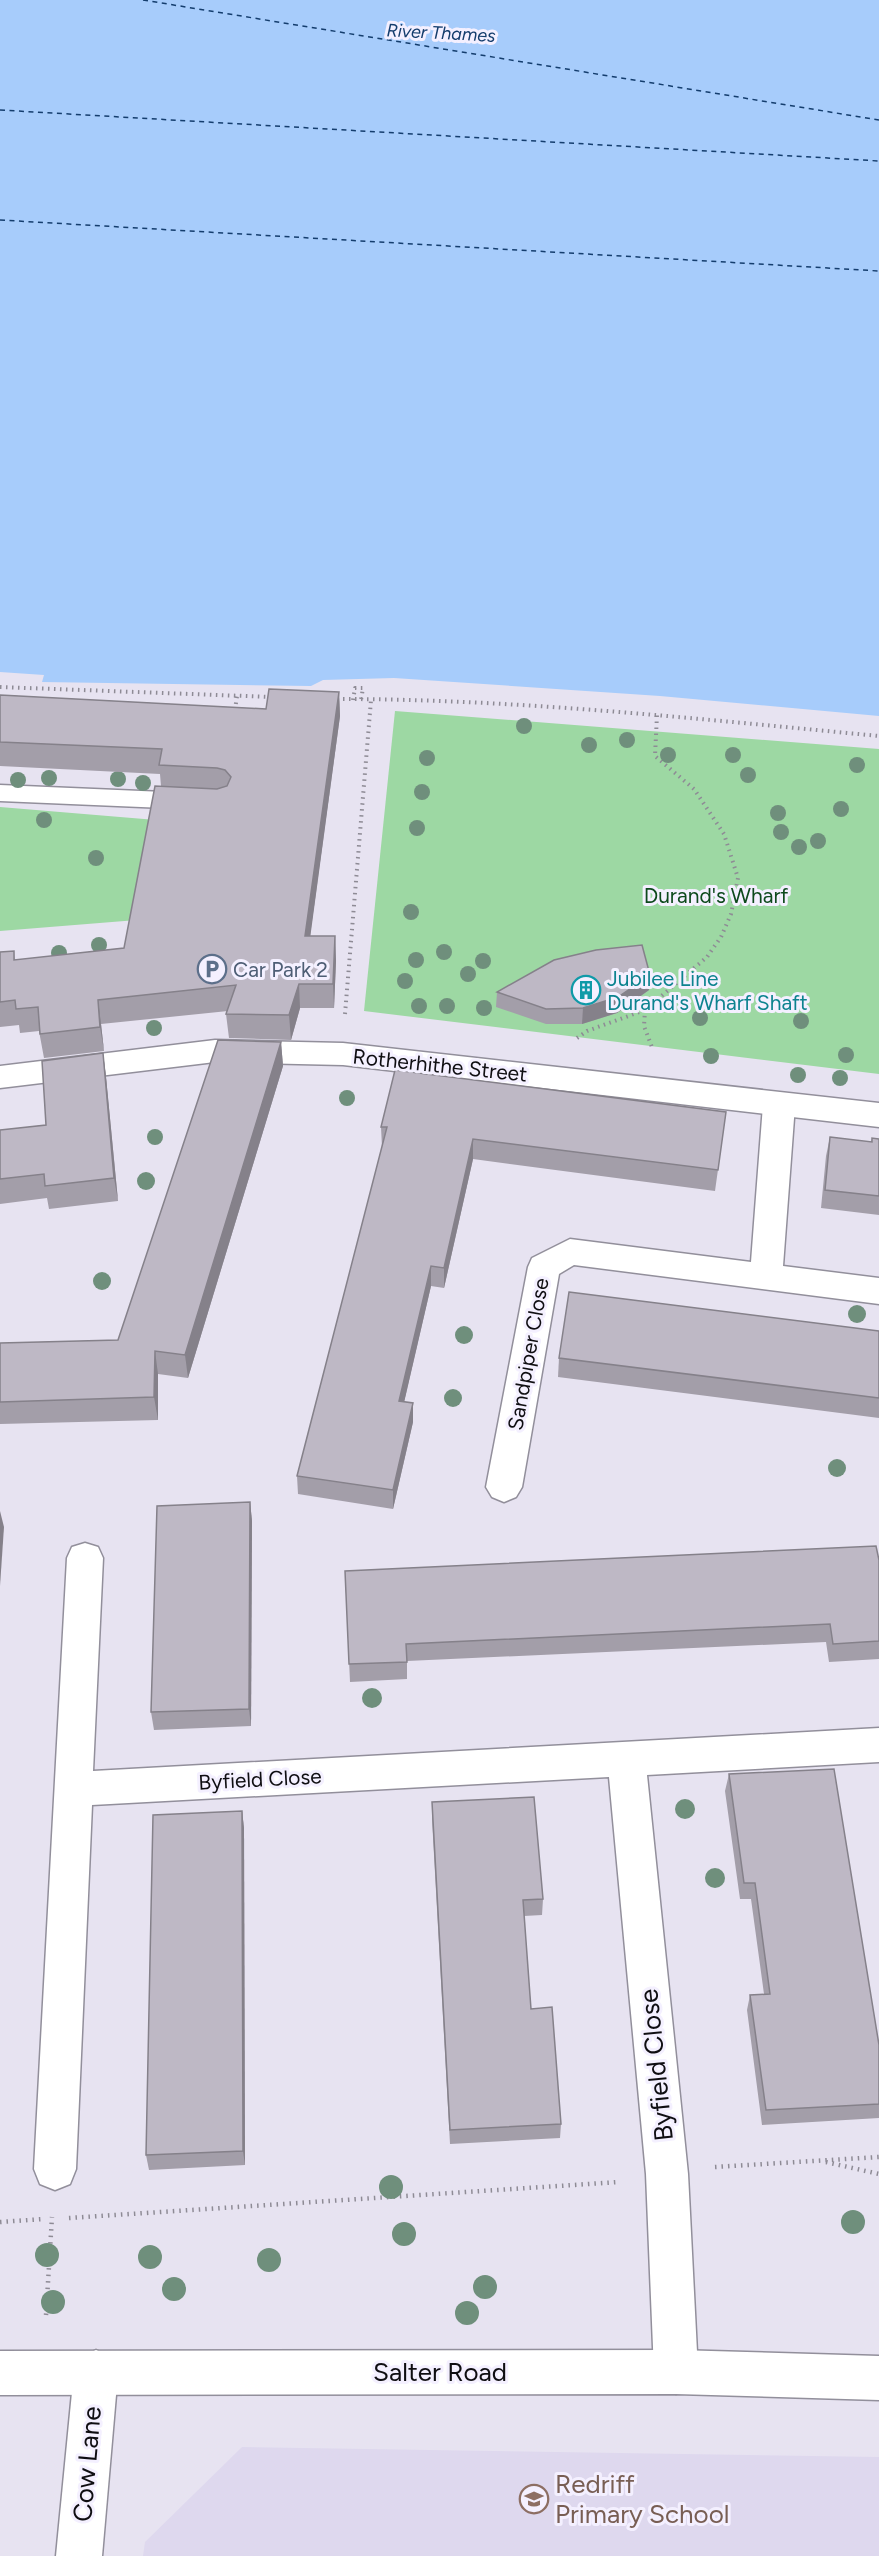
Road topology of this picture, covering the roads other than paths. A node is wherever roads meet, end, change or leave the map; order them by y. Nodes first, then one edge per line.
1 (0, 793) edge
2 (207, 802) edge
3 (0, 1077) edge
4 (779, 1105) junction
5 (879, 1115) edge
6 (766, 1275) junction
7 (879, 1290) edge
8 (504, 1487) dead end
9 (85, 1558) dead end
10 (879, 1745) edge
11 (626, 1759) junction
12 (73, 1789) junction
13 (55, 2169) dead end
14 (96, 2372) junction
15 (676, 2372) junction
16 (0, 2373) edge
17 (879, 2378) edge
18 (79, 2556) edge

1 - 2 lane
3 - 4 street, Rotherhithe Street
4 - 5 street, Rotherhithe Street
4 - 6 street
6 - 7 street, Sandpiper Close
6 - 8 street, Sandpiper Close
9 - 12 street
10 - 11 street, Byfield Close
11 - 12 street, Byfield Close
11 - 15 street, Byfield Close
12 - 13 street
14 - 15 street, Salter Road
14 - 16 street, Salter Road
14 - 18 street, Cow Lane
15 - 17 street, Salter Road

